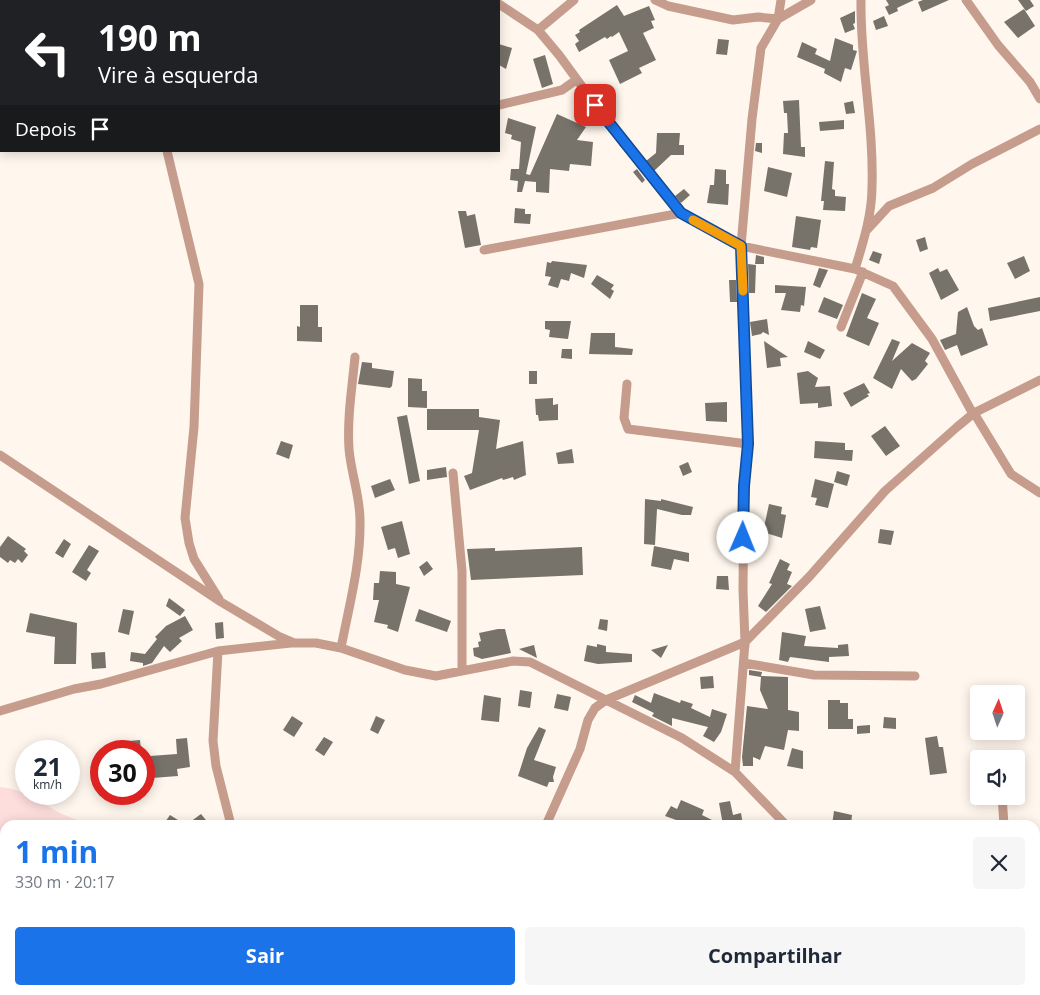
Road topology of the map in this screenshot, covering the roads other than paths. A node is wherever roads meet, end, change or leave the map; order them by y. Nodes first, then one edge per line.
1 (574, 0) edge
2 (656, 0) edge
3 (781, 0) edge
4 (811, 0) edge
5 (861, 0) edge
6 (966, 0) edge
7 (500, 5) edge
8 (778, 19) junction
9 (538, 30) junction
10 (576, 80) junction
11 (1040, 99) edge
12 (500, 104) edge
13 (1040, 129) edge
14 (167, 152) edge
15 (681, 213) junction
16 (866, 232) junction
17 (741, 246) junction
18 (484, 250) dead end
19 (859, 271) junction
20 (841, 327) dead end
21 (355, 358) dead end
22 (1040, 380) edge
23 (627, 384) dead end
24 (973, 413) junction
25 (748, 444) junction
26 (0, 455) edge
27 (453, 473) dead end
28 (1040, 493) edge
29 (221, 602) junction
30 (745, 642) junction
31 (294, 643) junction
32 (341, 648) junction
33 (218, 651) junction
34 (744, 663) junction
35 (462, 671) junction
36 (915, 676) dead end
37 (606, 700) junction
38 (0, 711) edge
39 (736, 772) junction
40 (1003, 805) edge
41 (231, 820) edge
42 (548, 820) edge
43 (781, 820) edge
44 (1004, 820) edge

1 - 9 street
2 - 8 street
3 - 8 street
4 - 8 street
5 - 16 street
6 - 11 street
7 - 9 street
8 - 17 street
9 - 10 street
10 - 12 street
10 - 15 street
13 - 16 street
14 - 29 street
15 - 17 street
15 - 18 street
16 - 19 street
17 - 19 street
17 - 25 street
19 - 20 street
19 - 24 street
21 - 32 street
22 - 24 street
23 - 25 street
24 - 28 street
24 - 30 street
25 - 30 street
26 - 29 street
27 - 35 street
29 - 31 street
30 - 34 street
30 - 37 street
30 - 39 street
31 - 32 street
31 - 33 street
32 - 35 street
33 - 38 street
33 - 41 street
34 - 36 street
34 - 39 street
35 - 37 street
37 - 39 street
37 - 42 street
39 - 43 street
40 - 44 street

